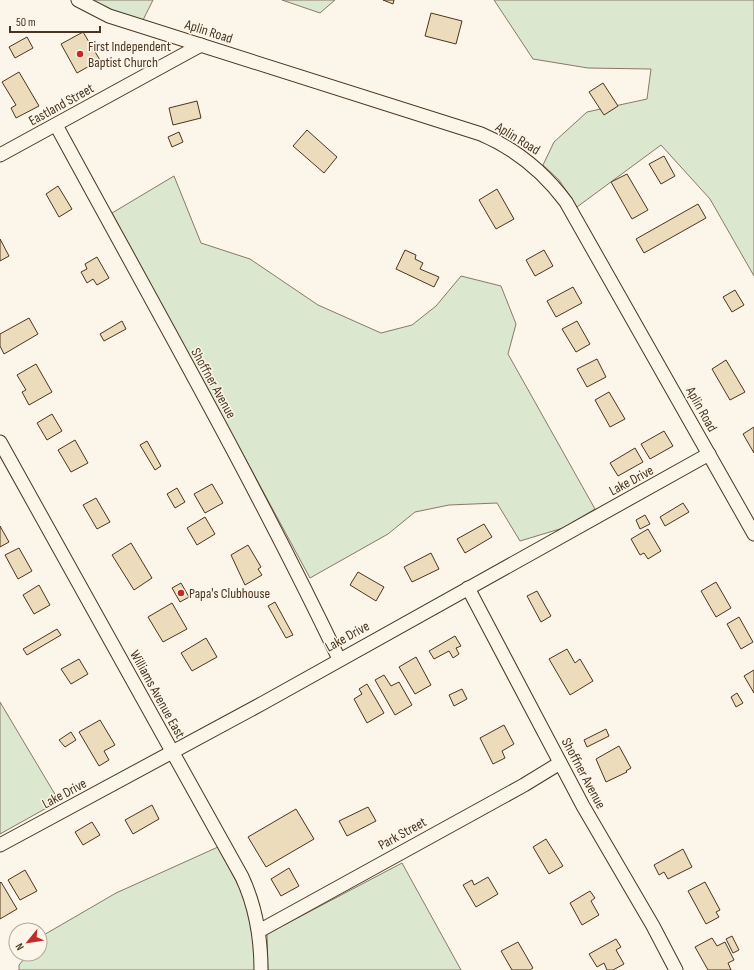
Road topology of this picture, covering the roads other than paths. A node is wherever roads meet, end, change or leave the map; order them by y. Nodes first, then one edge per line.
1 (78, 0) edge
2 (201, 45) junction
3 (56, 125) junction
4 (0, 156) edge
5 (0, 442) edge
6 (709, 454) junction
7 (754, 534) edge
8 (468, 588) junction
9 (339, 659) junction
10 (172, 753) junction
11 (560, 763) junction
12 (0, 845) edge
13 (260, 931) junction
14 (261, 970) edge
15 (676, 970) edge

1 - 2 street, Aplin Road
2 - 3 street, Eastland Street
2 - 6 street, Aplin Road
3 - 4 street, Eastland Street
3 - 9 street, Shoffner Avenue
5 - 10 street, Williams Avenue East
6 - 7 street, Aplin Road
6 - 8 street, Lake Drive
8 - 9 street, Lake Drive
8 - 11 street, Shoffner Avenue
9 - 10 street, Lake Drive
10 - 12 street, Lake Drive
10 - 13 street, Williams Avenue East
11 - 13 street, Park Street
11 - 15 street, Shoffner Avenue
13 - 14 street, Williams Avenue East

